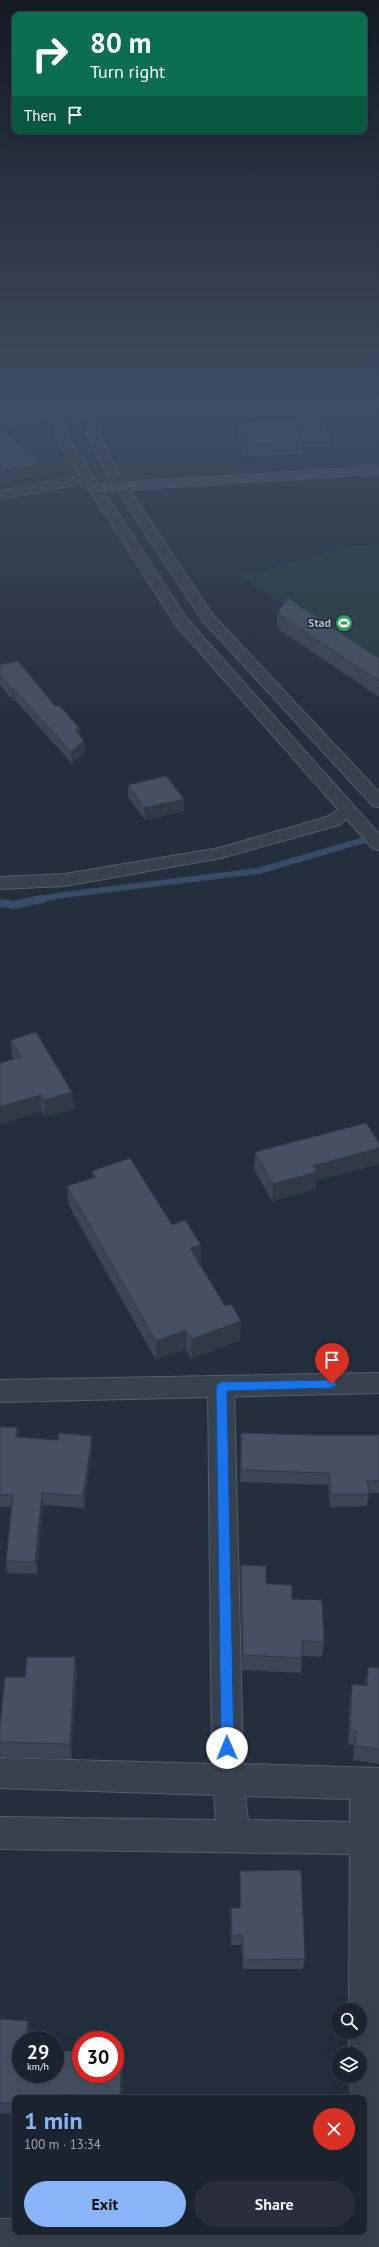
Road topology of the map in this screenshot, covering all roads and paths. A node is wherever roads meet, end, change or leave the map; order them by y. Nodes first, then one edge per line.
1 (110, 512) edge
2 (137, 512) edge
3 (379, 802) edge
4 (348, 811) junction
5 (379, 845) edge
6 (0, 883) edge
7 (379, 1383) edge
8 (221, 1386) junction
9 (0, 1391) edge
10 (0, 1773) edge
11 (228, 1780) junction
12 (373, 1784) edge
13 (0, 1833) edge
14 (233, 1836) junction
15 (373, 1838) edge
16 (373, 2065) edge
17 (0, 2238) edge
18 (378, 2243) edge

1 - 4 street
2 - 3 street
4 - 5 street
4 - 6 street
7 - 8 street
8 - 9 street
8 - 11 street
10 - 11 street
11 - 12 street
11 - 14 street
12 - 15 street
13 - 14 street
14 - 15 street
15 - 16 street
16 - 18 street
17 - 18 street

